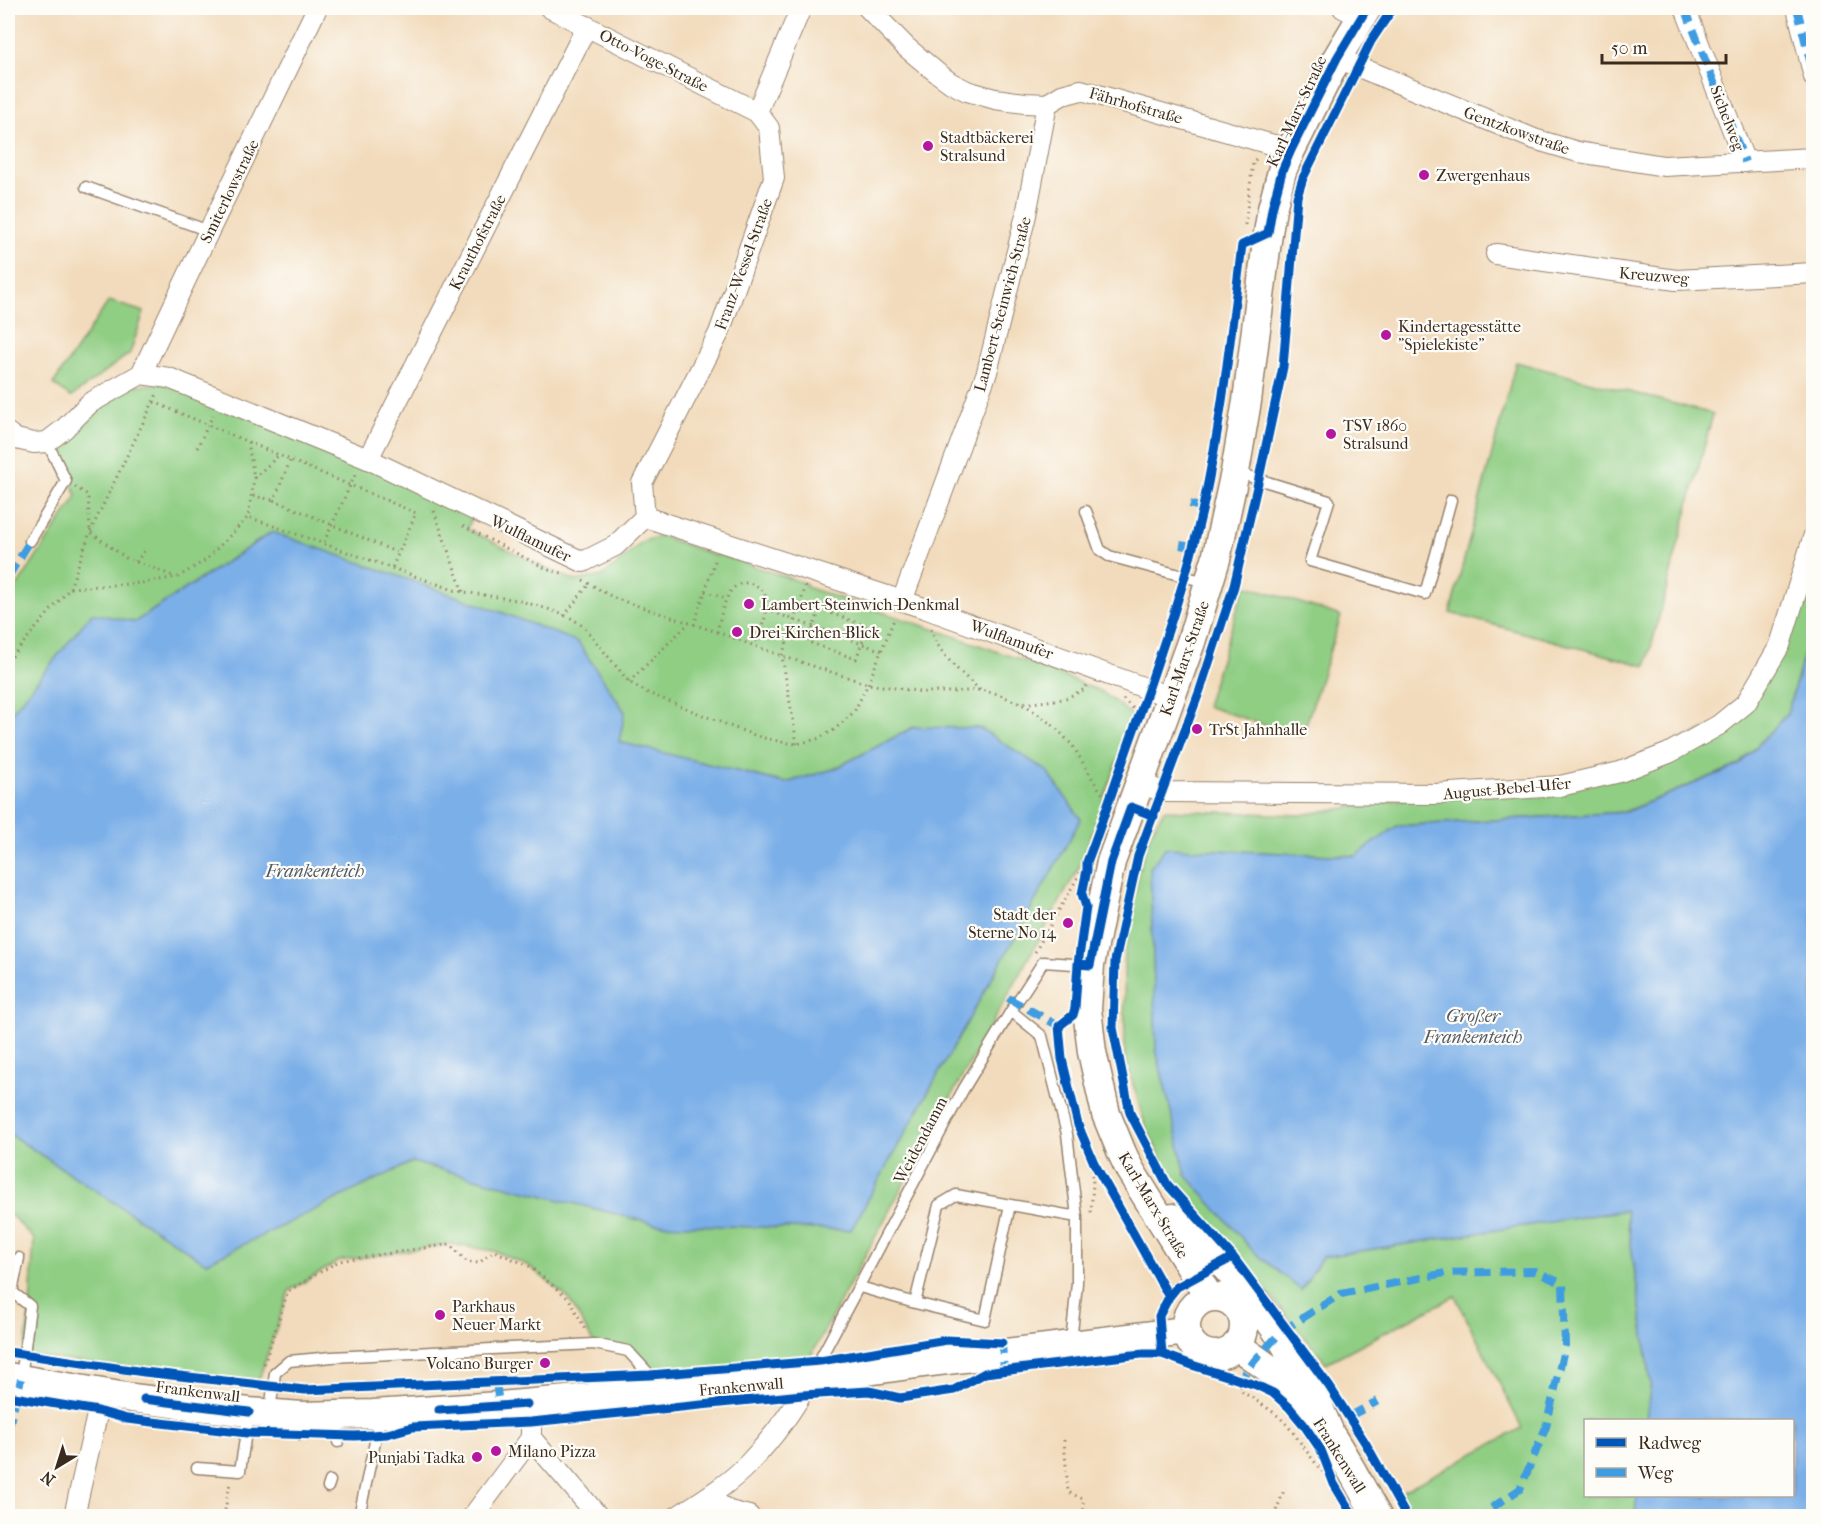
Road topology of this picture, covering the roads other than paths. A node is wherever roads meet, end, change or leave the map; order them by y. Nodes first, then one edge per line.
1 (317, 8) edge
2 (550, 8) edge
3 (801, 8) edge
4 (868, 8) edge
5 (1685, 8) edge
6 (1797, 8) edge
7 (1357, 11) edge
8 (587, 26) junction
9 (1336, 58) junction
10 (1814, 76) edge
11 (1047, 104) junction
12 (757, 112) junction
13 (1291, 150) junction
14 (1814, 158) edge
15 (1745, 162) junction
16 (86, 187) dead end
17 (209, 231) junction
18 (1496, 254) dead end
19 (1814, 273) edge
20 (141, 375) junction
21 (8, 433) edge
22 (47, 442) junction
23 (361, 466) junction
24 (1235, 472) junction
25 (1451, 500) dead end
26 (1086, 511) dead end
27 (645, 517) junction
28 (1813, 533) edge
29 (30, 541) dead end
30 (1197, 580) junction
31 (902, 601) junction
32 (1160, 693) junction
33 (1140, 783) junction
34 (1090, 965) junction
35 (1011, 1011) junction
36 (1010, 1205) junction
37 (1153, 1208) junction
38 (1077, 1217) junction
39 (19, 1258) dead end
40 (860, 1287) junction
41 (1209, 1297) junction
42 (915, 1303) junction
43 (1186, 1331) junction
44 (1071, 1345) junction
45 (1236, 1346) junction
46 (14, 1378) edge
47 (810, 1379) junction
48 (102, 1393) junction
49 (656, 1394) junction
50 (527, 1404) junction
51 (259, 1413) junction
52 (381, 1413) junction
53 (531, 1437) junction
54 (1327, 1444) junction
55 (197, 1468) dead end
56 (708, 1497) junction
57 (74, 1516) edge
58 (359, 1516) edge
59 (473, 1516) edge
60 (598, 1516) edge
61 (678, 1516) edge
62 (749, 1516) edge
63 (1377, 1516) edge

1 - 17 street, Smiterlowstraße
2 - 8 street, Otto-Voge-Straße
3 - 12 street
4 - 11 street, Fährhofstraße
5 - 15 street, Sichelweg
6 - 10 street
7 - 9 main road, Karl-Marx-Straße
8 - 12 street, Otto-Voge-Straße
8 - 23 street, Krauthofstraße
9 - 13 main road, Karl-Marx-Straße
9 - 15 street, Gentzkowstraße
11 - 13 street, Fährhofstraße
11 - 31 street, Lambert-Steinwich-Straße
12 - 27 street, Franz-Wessel-Straße
13 - 24 main road, Karl-Marx-Straße
14 - 15 street, Gentzkowstraße
16 - 17 lane
17 - 20 street, Smiterlowstraße
18 - 19 street, Kreuzweg
20 - 22 street
20 - 23 street, Wulflamufer
21 - 22 street
22 - 29 lane
23 - 27 street, Wulflamufer
24 - 25 lane
24 - 30 main road, Karl-Marx-Straße
26 - 30 lane
27 - 31 street, Wulflamufer
28 - 33 street, August-Bebel-Ufer
30 - 32 main road, Karl-Marx-Straße
31 - 32 street, Wulflamufer
32 - 33 main road, Karl-Marx-Straße
33 - 34 main road, Karl-Marx-Straße
34 - 35 lane, Weidendamm
34 - 37 main road, Karl-Marx-Straße
35 - 38 lane
35 - 40 lane, Weidendamm
36 - 38 lane
36 - 42 lane
36 - 42 lane
37 - 41 main road, Karl-Marx-Straße
37 - 54 main road
38 - 44 lane
39 - 46 lane
40 - 42 lane
40 - 47 lane, Weidendamm
41 - 43 main road
41 - 45 main road
43 - 44 main road, Frankenwall
43 - 45 main road
44 - 47 main road, Frankenwall
45 - 54 main road, Frankenwall
46 - 48 main road, Frankenwall
47 - 49 main road, Frankenwall
47 - 56 street
48 - 51 main road, Frankenwall
48 - 57 street
49 - 50 main road, Frankenwall
49 - 51 lane
50 - 52 main road, Frankenwall
50 - 53 street
51 - 52 main road, Frankenwall
51 - 55 lane
52 - 58 lane
53 - 59 street
53 - 60 street
54 - 63 main road, Frankenwall
56 - 61 street
56 - 62 street

